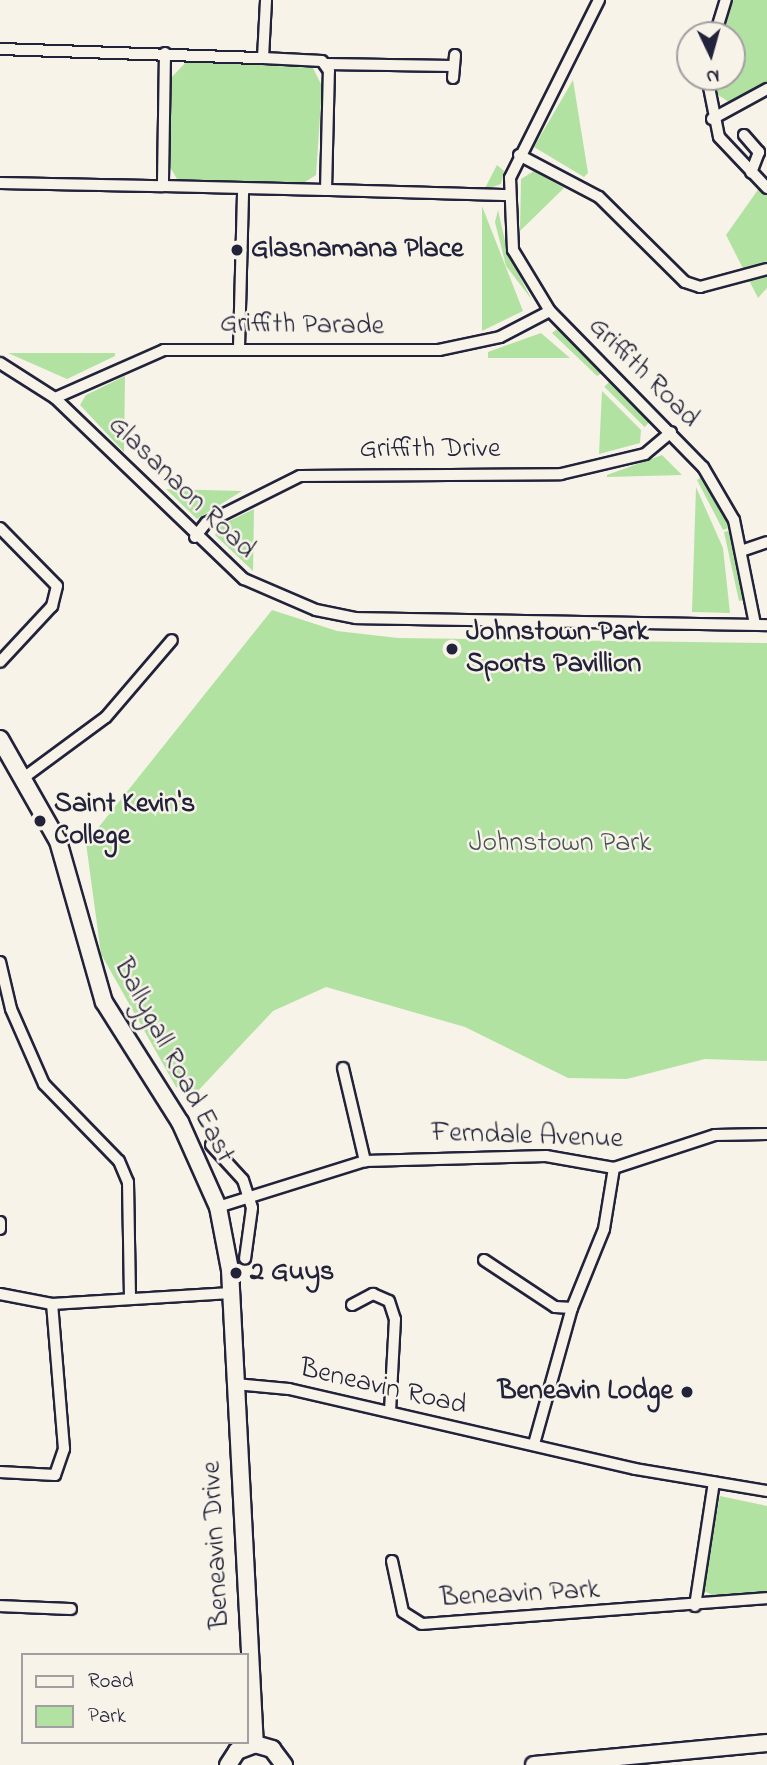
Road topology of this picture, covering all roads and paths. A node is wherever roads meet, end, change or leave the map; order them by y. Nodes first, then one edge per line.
1 (266, 0) edge
2 (599, 0) edge
3 (726, 0) edge
4 (719, 21) edge
5 (0, 49) edge
6 (165, 53) junction
7 (263, 58) junction
8 (326, 64) junction
9 (453, 78) dead end
10 (767, 89) edge
11 (709, 91) edge
12 (712, 119) junction
13 (744, 135) dead end
14 (519, 155) junction
15 (751, 173) junction
16 (0, 183) edge
17 (163, 187) junction
18 (767, 188) edge
19 (243, 190) junction
20 (326, 190) junction
21 (507, 195) junction
22 (767, 269) edge
23 (550, 311) junction
24 (239, 347) junction
25 (0, 363) edge
26 (55, 398) junction
27 (671, 432) junction
28 (0, 528) edge
29 (195, 537) junction
30 (767, 542) edge
31 (744, 550) junction
32 (761, 625) edge
33 (172, 640) dead end
34 (0, 662) edge
35 (0, 739) edge
36 (26, 776) junction
37 (0, 962) edge
38 (4, 991) edge
39 (343, 1068) dead end
40 (767, 1134) edge
41 (211, 1145) dead end
42 (365, 1161) junction
43 (614, 1168) junction
44 (248, 1196) junction
45 (218, 1207) junction
46 (0, 1222) edge
47 (0, 1229) edge
48 (245, 1259) dead end
49 (484, 1259) dead end
50 (231, 1293) junction
51 (0, 1294) edge
52 (130, 1297) junction
53 (52, 1304) junction
54 (352, 1305) dead end
55 (572, 1308) junction
56 (235, 1384) junction
57 (390, 1411) junction
58 (534, 1444) junction
59 (0, 1472) edge
60 (714, 1482) junction
61 (767, 1491) edge
62 (392, 1561) dead end
63 (767, 1598) edge
64 (0, 1606) edge
65 (695, 1606) junction
66 (71, 1609) dead end
67 (767, 1743) edge
68 (255, 1744) junction
69 (228, 1765) edge
70 (284, 1765) edge
71 (534, 1765) edge

1 - 7 street
2 - 14 street, Griffith Road
3 - 4 street
5 - 6 street
6 - 7 street
6 - 17 street
7 - 8 street
8 - 9 street
8 - 20 street
10 - 12 street
11 - 12 street
12 - 15 street
13 - 15 street
14 - 21 street, Griffith Road
14 - 22 street
15 - 18 street
16 - 17 street
17 - 19 street
19 - 20 street
19 - 24 street
20 - 21 street
21 - 23 street, Griffith Road
23 - 24 street, Griffith Parade
23 - 27 street, Griffith Road
24 - 26 street, Griffith Parade
25 - 26 street, Glasanaon Road
26 - 29 street, Glasanaon Road
27 - 29 street, Griffith Drive
27 - 31 street, Griffith Road
28 - 34 street
29 - 32 street, Glasanaon Road
30 - 31 street
31 - 32 street, Griffith Road
33 - 36 street
35 - 36 street, Ballygall Road East
36 - 45 street, Ballygall Road East
37 - 38 street
38 - 52 street
39 - 42 street
40 - 43 street, Ferndale Avenue
41 - 44 street
42 - 43 street, Ferndale Avenue
42 - 44 street, Ferndale Avenue
43 - 55 street
44 - 45 street, Ferndale Avenue
44 - 48 street
45 - 50 street, Ballygall Road East
46 - 47 street
49 - 55 street
50 - 52 street
50 - 56 street, Ballygall Road East
51 - 53 street
52 - 53 street
53 - 59 street
54 - 57 street
55 - 58 street
56 - 57 street, Beneavin Road
56 - 68 street, Beneavin Drive
57 - 58 street, Beneavin Road
58 - 60 street, Beneavin Road
60 - 61 street, Beneavin Road
60 - 65 street
62 - 65 street, Beneavin Park
63 - 65 street, Beneavin Park
64 - 66 street
67 - 71 street
68 - 69 street
68 - 70 street

